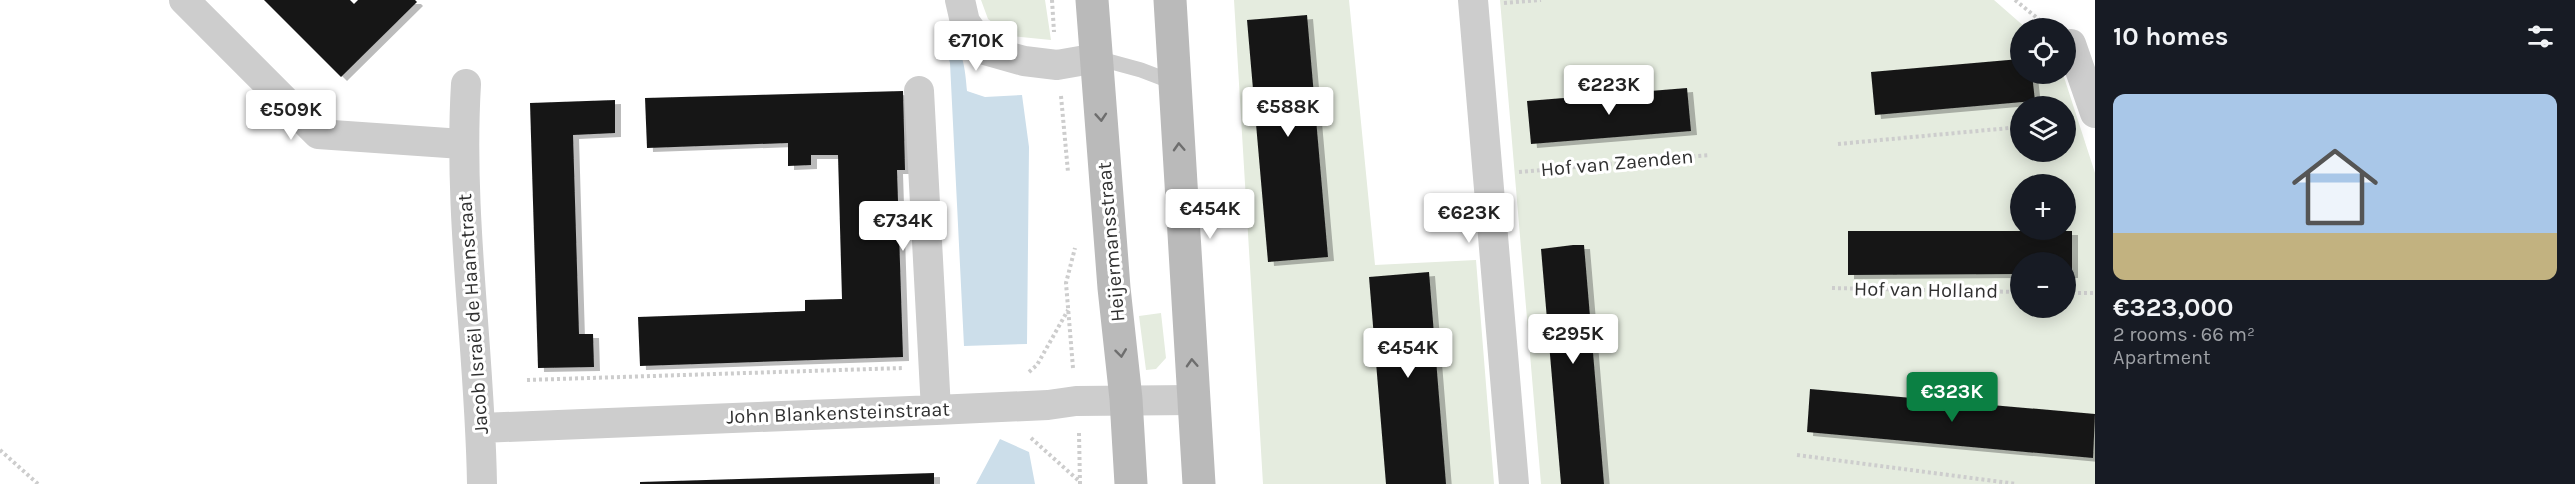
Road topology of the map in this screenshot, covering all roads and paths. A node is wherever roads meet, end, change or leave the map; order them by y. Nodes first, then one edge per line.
1 (184, 0) edge
2 (960, 0) edge
3 (1092, 0) edge
4 (1170, 0) edge
5 (1473, 0) edge
6 (2015, 0) edge
7 (2038, 18) edge
8 (1097, 58) junction
9 (1057, 65) junction
10 (2076, 70) edge
11 (1175, 83) junction
12 (466, 84) dead end
13 (919, 91) dead end
14 (2095, 113) edge
15 (2010, 128) edge
16 (462, 144) junction
17 (1838, 144) dead end
18 (1710, 155) dead end
19 (1488, 174) junction
20 (1069, 178) dead end
21 (1076, 246) dead end
22 (1832, 288) dead end
23 (2010, 292) edge
24 (2076, 293) edge
25 (2095, 293) edge
26 (933, 367) junction
27 (528, 380) dead end
28 (1126, 399) junction
29 (1194, 400) junction
30 (1076, 401) junction
31 (936, 410) junction
32 (481, 428) junction
33 (0, 450) edge
34 (1797, 455) dead end
35 (38, 484) edge
36 (482, 484) edge
37 (1080, 484) edge
38 (1131, 484) edge
39 (1199, 484) edge
40 (1514, 484) edge
41 (2017, 484) edge

1 - 16 street
2 - 9 street
3 - 8 main road, Heijermansstraat
4 - 11 main road
5 - 19 street
6 - 7 path
8 - 9 street
8 - 11 lane
8 -> 28 main road, Heijermansstraat
9 - 20 path
10 - 14 street
29 -> 11 main road
12 - 16 street, Jacob Israël de Haanstraat
13 - 26 street
15 - 17 path
16 - 32 street, Jacob Israël de Haanstraat
18 - 19 path, Hof van Zaenden
19 - 40 street
21 - 30 path
22 - 23 path, Hof van Holland
24 - 25 path
26 - 27 path
26 - 31 street
28 - 29 street, John Blankensteinstraat
28 - 30 street, John Blankensteinstraat
28 - 38 main road, Heijermansstraat
29 - 39 main road
30 - 31 street, John Blankensteinstraat
30 - 37 path
31 - 32 street, John Blankensteinstraat
32 - 36 street, Jacob Israël de Haanstraat
33 - 35 path
34 - 41 path

